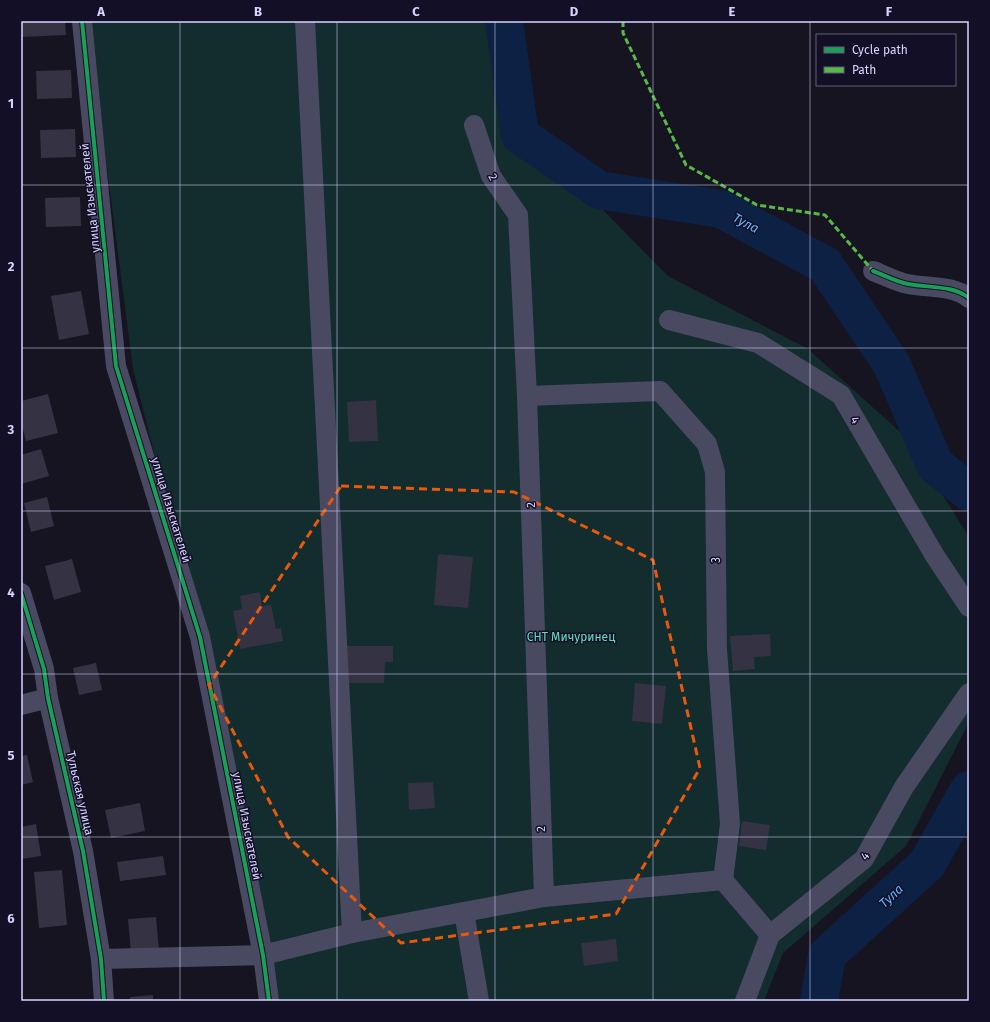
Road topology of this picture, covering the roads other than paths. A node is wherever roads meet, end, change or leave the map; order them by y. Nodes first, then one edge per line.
1 (82, 21) edge
2 (305, 21) edge
3 (474, 125) dead end
4 (873, 270) dead end
5 (969, 298) edge
6 (669, 320) dead end
7 (527, 396) junction
8 (21, 593) edge
9 (969, 607) edge
10 (969, 693) edge
11 (48, 698) junction
12 (21, 705) edge
13 (723, 880) junction
14 (544, 896) junction
15 (464, 912) junction
16 (352, 933) junction
17 (770, 935) junction
18 (263, 955) junction
19 (101, 959) junction
20 (104, 1001) edge
21 (269, 1001) edge
22 (479, 1001) edge
23 (745, 1001) edge

1 - 18 street, улица Изыскателей
2 - 16 street
3 - 7 street, 2
4 - 5 street
6 - 9 street, 4
7 - 13 street, 3
7 - 14 street, 2
8 - 11 street, Тульская улица
10 - 17 street, 4
11 - 12 street
11 - 19 street, Тульская улица
13 - 14 street
13 - 17 street
14 - 15 street
15 - 16 street
15 - 22 street
16 - 18 street
17 - 23 street
18 - 19 street
18 - 21 street, улица Изыскателей
19 - 20 street, Тульская улица

